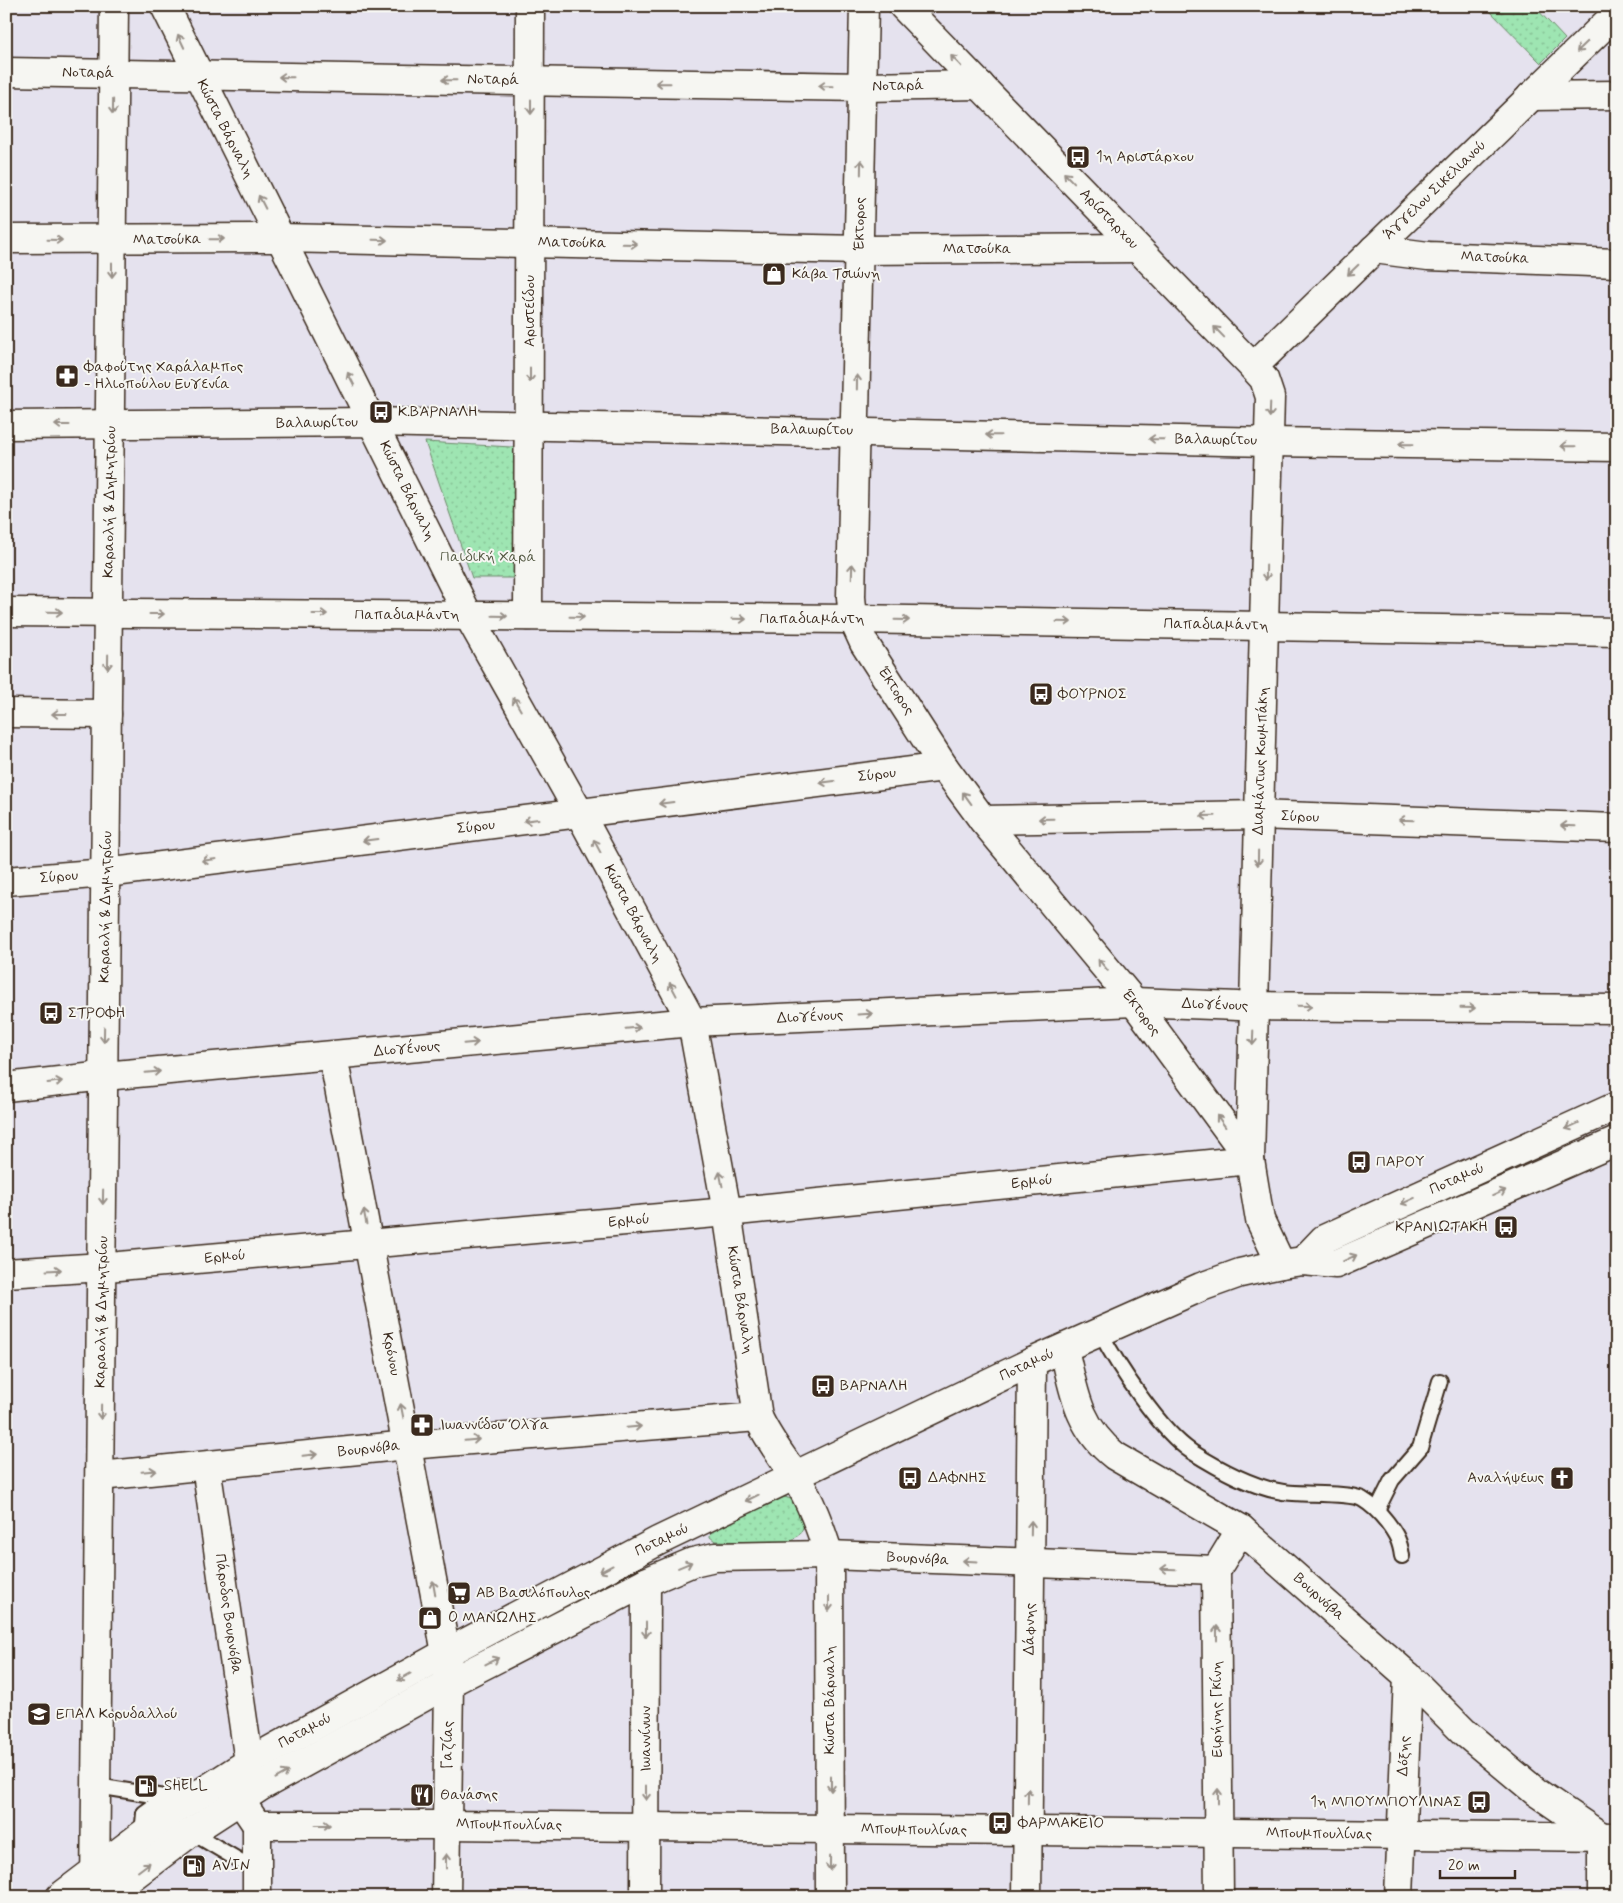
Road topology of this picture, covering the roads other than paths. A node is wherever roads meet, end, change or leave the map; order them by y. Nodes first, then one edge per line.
1 (114, 6) edge
2 (165, 6) edge
3 (530, 6) edge
4 (864, 6) edge
5 (903, 6) edge
6 (1617, 12) edge
7 (6, 72) edge
8 (114, 74) junction
9 (197, 75) junction
10 (531, 81) junction
11 (980, 85) junction
12 (863, 87) junction
13 (1617, 95) edge
14 (1531, 96) junction
15 (280, 238) junction
16 (6, 240) edge
17 (112, 240) junction
18 (530, 242) junction
19 (1137, 248) junction
20 (1374, 249) junction
21 (860, 250) junction
22 (1617, 263) edge
23 (1253, 367) junction
24 (373, 422) junction
25 (6, 425) edge
26 (110, 425) junction
27 (530, 426) junction
28 (856, 431) junction
29 (1269, 442) junction
30 (1617, 447) edge
31 (6, 612) edge
32 (108, 613) junction
33 (468, 615) junction
34 (528, 616) junction
35 (853, 619) junction
36 (1264, 625) junction
37 (1617, 632) edge
38 (6, 714) edge
39 (107, 714) junction
40 (944, 767) junction
41 (580, 814) junction
42 (1259, 815) junction
43 (983, 820) junction
44 (1617, 828) edge
45 (106, 873) junction
46 (6, 881) edge
47 (1134, 1002) junction
48 (1254, 1006) junction
49 (1617, 1009) edge
50 (692, 1022) junction
51 (333, 1056) junction
52 (104, 1076) junction
53 (6, 1087) edge
54 (1617, 1106) edge
55 (1617, 1141) edge
56 (1250, 1160) junction
57 (727, 1212) junction
58 (370, 1244) junction
59 (1292, 1263) junction
60 (102, 1268) junction
61 (6, 1273) edge
62 (1100, 1332) junction
63 (1064, 1348) junction
64 (1032, 1362) junction
65 (1440, 1381) dead end
66 (758, 1417) junction
67 (408, 1445) junction
68 (206, 1466) junction
69 (100, 1476) junction
70 (795, 1476) junction
71 (1377, 1510) junction
72 (1241, 1529) junction
73 (828, 1555) junction
74 (1402, 1556) dead end
75 (1030, 1564) junction
76 (1216, 1570) junction
77 (646, 1582) junction
78 (446, 1653) junction
79 (1408, 1676) junction
80 (449, 1683) junction
81 (249, 1762) junction
82 (97, 1786) junction
83 (195, 1796) junction
84 (165, 1797) junction
85 (240, 1800) junction
86 (257, 1825) junction
87 (447, 1825) junction
88 (646, 1827) junction
89 (831, 1829) junction
90 (1028, 1831) junction
91 (191, 1832) junction
92 (1218, 1833) junction
93 (142, 1835) junction
94 (1400, 1835) junction
95 (1610, 1837) edge
96 (95, 1884) edge
97 (257, 1884) edge
98 (60, 1897) edge
99 (105, 1897) edge
100 (446, 1897) edge
101 (645, 1897) edge
102 (830, 1897) edge
103 (1027, 1897) edge
104 (1219, 1897) edge
105 (1400, 1897) edge
106 (1602, 1897) edge

1 - 8 street, Καραολή & Δημητρίου
9 -> 2 street, Κώστα Βάρναλη
3 - 10 street, Αριστείδου
4 - 12 street, Έκτορος
11 -> 5 street, Αρίσταρχου
6 -> 14 street, Άγγελου Σικελιανού
7 - 8 street, Νοταρά
8 - 9 street, Νοταρά
8 -> 17 street, Καραολή & Δημητρίου
10 -> 9 street, Νοταρά
15 -> 9 street, Κώστα Βάρναλη
12 -> 10 street, Νοταρά
10 -> 18 street, Αριστείδου
11 - 12 street, Νοταρά
19 -> 11 street, Αρίσταρχου
21 -> 12 street, Έκτορος
13 - 14 street
14 - 20 street, Άγγελου Σικελιανού
17 -> 15 street, Ματσούκα
15 -> 18 street, Ματσούκα
24 -> 15 street, Κώστα Βάρναλη
16 -> 17 street, Ματσούκα
17 -> 26 street, Καραολή & Δημητρίου
18 -> 21 street, Ματσούκα
18 -> 27 street, Αριστείδου
19 - 21 street, Ματσούκα
23 -> 19 street, Αρίσταρχου
20 - 22 street, Ματσούκα
20 -> 23 street, Άγγελου Σικελιανού
28 -> 21 street, Έκτορος
23 -> 29 street, Διαμάντως Κουμπάκη
24 - 26 street, Βαλαωρίτου
24 - 27 street, Βαλαωρίτου
24 - 33 street, Κώστα Βάρναλη
26 -> 25 street, Βαλαωρίτου
26 - 32 street, Καραολή & Δημητρίου
27 - 28 street, Βαλαωρίτου
27 - 34 street, Αριστείδου
29 -> 28 street, Βαλαωρίτου
35 -> 28 street, Έκτορος
30 -> 29 street, Βαλαωρίτου
29 -> 36 street, Διαμάντως Κουμπάκη
31 -> 32 street, Παπαδιαμάντη
32 -> 33 street, Παπαδιαμάντη
32 -> 39 street, Καραολή & Δημητρίου
33 -> 34 street, Παπαδιαμάντη
41 -> 33 street, Κώστα Βάρναλη
34 -> 35 street, Παπαδιαμάντη
35 -> 36 street, Παπαδιαμάντη
35 - 40 street, Έκτορος
36 - 37 street, Παπαδιαμάντη
36 - 42 street, Διαμάντως Κουμπάκη
39 -> 38 street
39 - 45 street, Καραολή & Δημητρίου
40 -> 41 street, Σύρου
43 -> 40 street, Έκτορος
41 -> 45 street, Σύρου
50 -> 41 street, Κώστα Βάρναλη
42 -> 43 street, Σύρου
44 -> 42 street, Σύρου
42 -> 48 street, Διαμάντως Κουμπάκη
47 -> 43 street, Έκτορος
45 - 46 street, Σύρου
45 -> 52 street, Καραολή & Δημητρίου
47 - 48 street, Διογένους
50 -> 47 street, Διογένους
56 -> 47 street, Έκτορος
48 -> 49 street, Διογένους
48 -> 56 street, Διαμάντως Κουμπάκη
51 -> 50 street, Διογένους
57 -> 50 street, Κώστα Βάρναλη
52 -> 51 street, Διογένους
58 -> 51 street, Κρόνου
53 -> 52 street, Διογένους
52 -> 60 street, Καραολή & Δημητρίου
54 -> 59 street, Ποταμού
59 -> 55 street, Ποταμού
56 - 57 street, Ερμού
56 - 59 street, Έκτορος
57 - 58 street, Ερμού
57 - 66 street, Κώστα Βάρναλη
58 - 60 street, Ερμού
67 -> 58 street, Κρόνου
59 - 62 street, Ποταμού
61 -> 60 street, Ερμού
60 -> 69 street, Καραολή & Δημητρίου
62 - 63 street, Ποταμού
62 - 71 lane
63 - 64 street, Ποταμού
63 - 72 street, Βουρνόβα
64 - 70 street, Ποταμού
75 -> 64 street, Δάφνης
65 - 71 lane
67 -> 66 street, Βουρνόβα
66 - 70 street, Κώστα Βάρναλη
68 -> 67 street, Βουρνόβα
78 -> 67 street, Κρόνου
69 -> 68 street, Βουρνόβα
68 - 81 street, Πάροδος Βουρνόβα
69 - 82 street, Καραολή & Δημητρίου
70 - 73 street, Κώστα Βάρναλη
70 -> 78 street, Ποταμού
71 - 74 lane
72 - 76 street
72 - 79 street, Βουρνόβα
75 -> 73 street, Βουρνόβα
77 -> 73 street, Ποταμού
73 -> 89 street, Κώστα Βάρναλη
76 -> 75 street, Βουρνόβα
90 -> 75 street, Δάφνης
92 -> 76 street, Ειρήνης Γκίνη
80 -> 77 street, Ποταμού
77 -> 88 street, Ιωαννίνων
78 - 80 street, Γαζίας
78 -> 81 street, Ποταμού
79 - 94 street, Δόξης
79 - 95 street, Βουρνόβα
85 -> 80 street, Ποταμού
80 - 87 street, Γαζίας
81 - 83 street, Ποταμού
82 - 84 lane
82 - 96 street, Καραολή & Δημητρίου
83 - 84 lane
83 - 93 street, Ποταμού
84 - 93 lane
85 - 86 street
85 - 91 street, Ποταμού
86 -> 87 street, Μπουμπουλίνας
86 - 97 street
87 - 88 street, Μπουμπουλίνας
100 -> 87 street, Γαζίας
88 - 89 street, Μπουμπουλίνας
88 - 101 street, Ιωαννίνων
89 - 90 street, Μπουμπουλίνας
89 -> 102 street, Κώστα Βάρναλη
90 - 92 street, Μπουμπουλίνας
90 - 103 street, Δάφνης
91 - 97 lane
99 -> 91 street, Ποταμού
92 - 94 street, Μπουμπουλίνας
92 - 104 street, Ειρήνης Γκίνη
93 - 96 street, Ποταμού
94 - 95 street, Μπουμπουλίνας
94 - 105 street, Δόξης
95 - 106 street
96 - 98 street, Ποταμού

